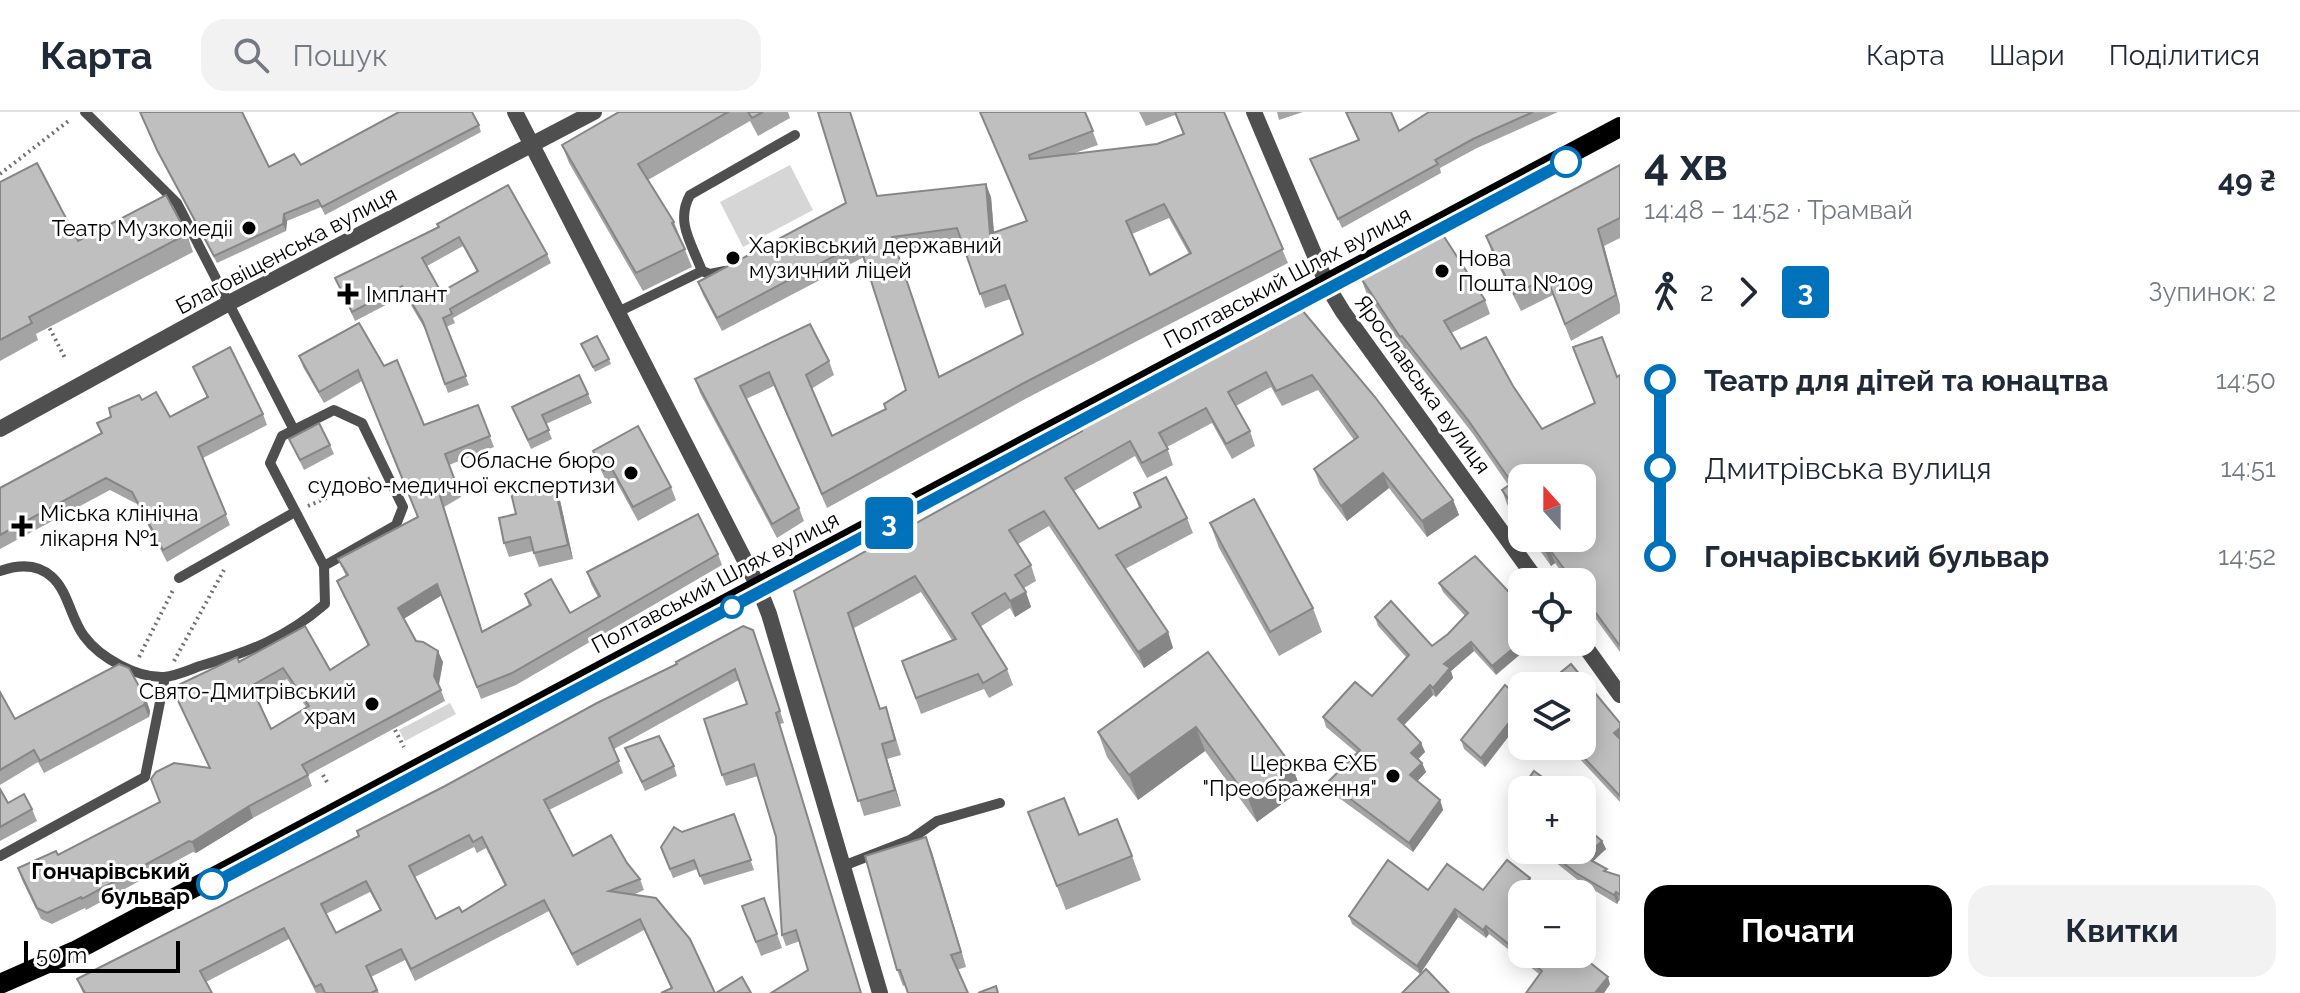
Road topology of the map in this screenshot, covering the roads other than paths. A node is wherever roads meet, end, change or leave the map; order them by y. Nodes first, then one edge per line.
1 (83, 112) edge
2 (515, 112) edge
3 (594, 112) edge
4 (1254, 112) edge
5 (1620, 127) edge
6 (795, 135) dead end
7 (533, 145) junction
8 (734, 266) edge
9 (702, 271) junction
10 (1327, 283) junction
11 (229, 303) junction
12 (618, 312) junction
13 (0, 429) edge
14 (294, 430) junction
15 (295, 512) junction
16 (324, 566) junction
17 (1528, 568) edge
18 (0, 571) edge
19 (179, 578) road end
20 (758, 586) junction
21 (1592, 656) edge
22 (165, 677) junction
23 (1620, 695) edge
24 (1000, 803) dead end
25 (0, 856) edge
26 (843, 866) junction
27 (2, 984) edge
28 (880, 993) edge

1 - 11 lane
2 - 7 street
3 - 7 street, Благовіщенська вулиця
4 - 10 street, Ярославська вулиця
5 - 10 main road, Полтавський Шлях вулиця
6 - 9 lane
7 - 11 street, Благовіщенська вулиця
7 - 12 street
8 - 9 lane
9 - 12 lane
10 - 17 street, Ярославська вулиця
10 - 20 main road, Полтавський Шлях вулиця
11 - 13 street, Благовіщенська вулиця
11 - 14 lane
12 - 20 street
14 - 15 lane
14 - 16 lane
15 - 16 lane
15 - 19 lane
16 - 22 lane
18 - 22 lane
20 - 26 street
20 - 27 main road, Полтавський Шлях вулиця
21 - 23 street
22 - 25 lane
24 - 26 lane
26 - 28 street

